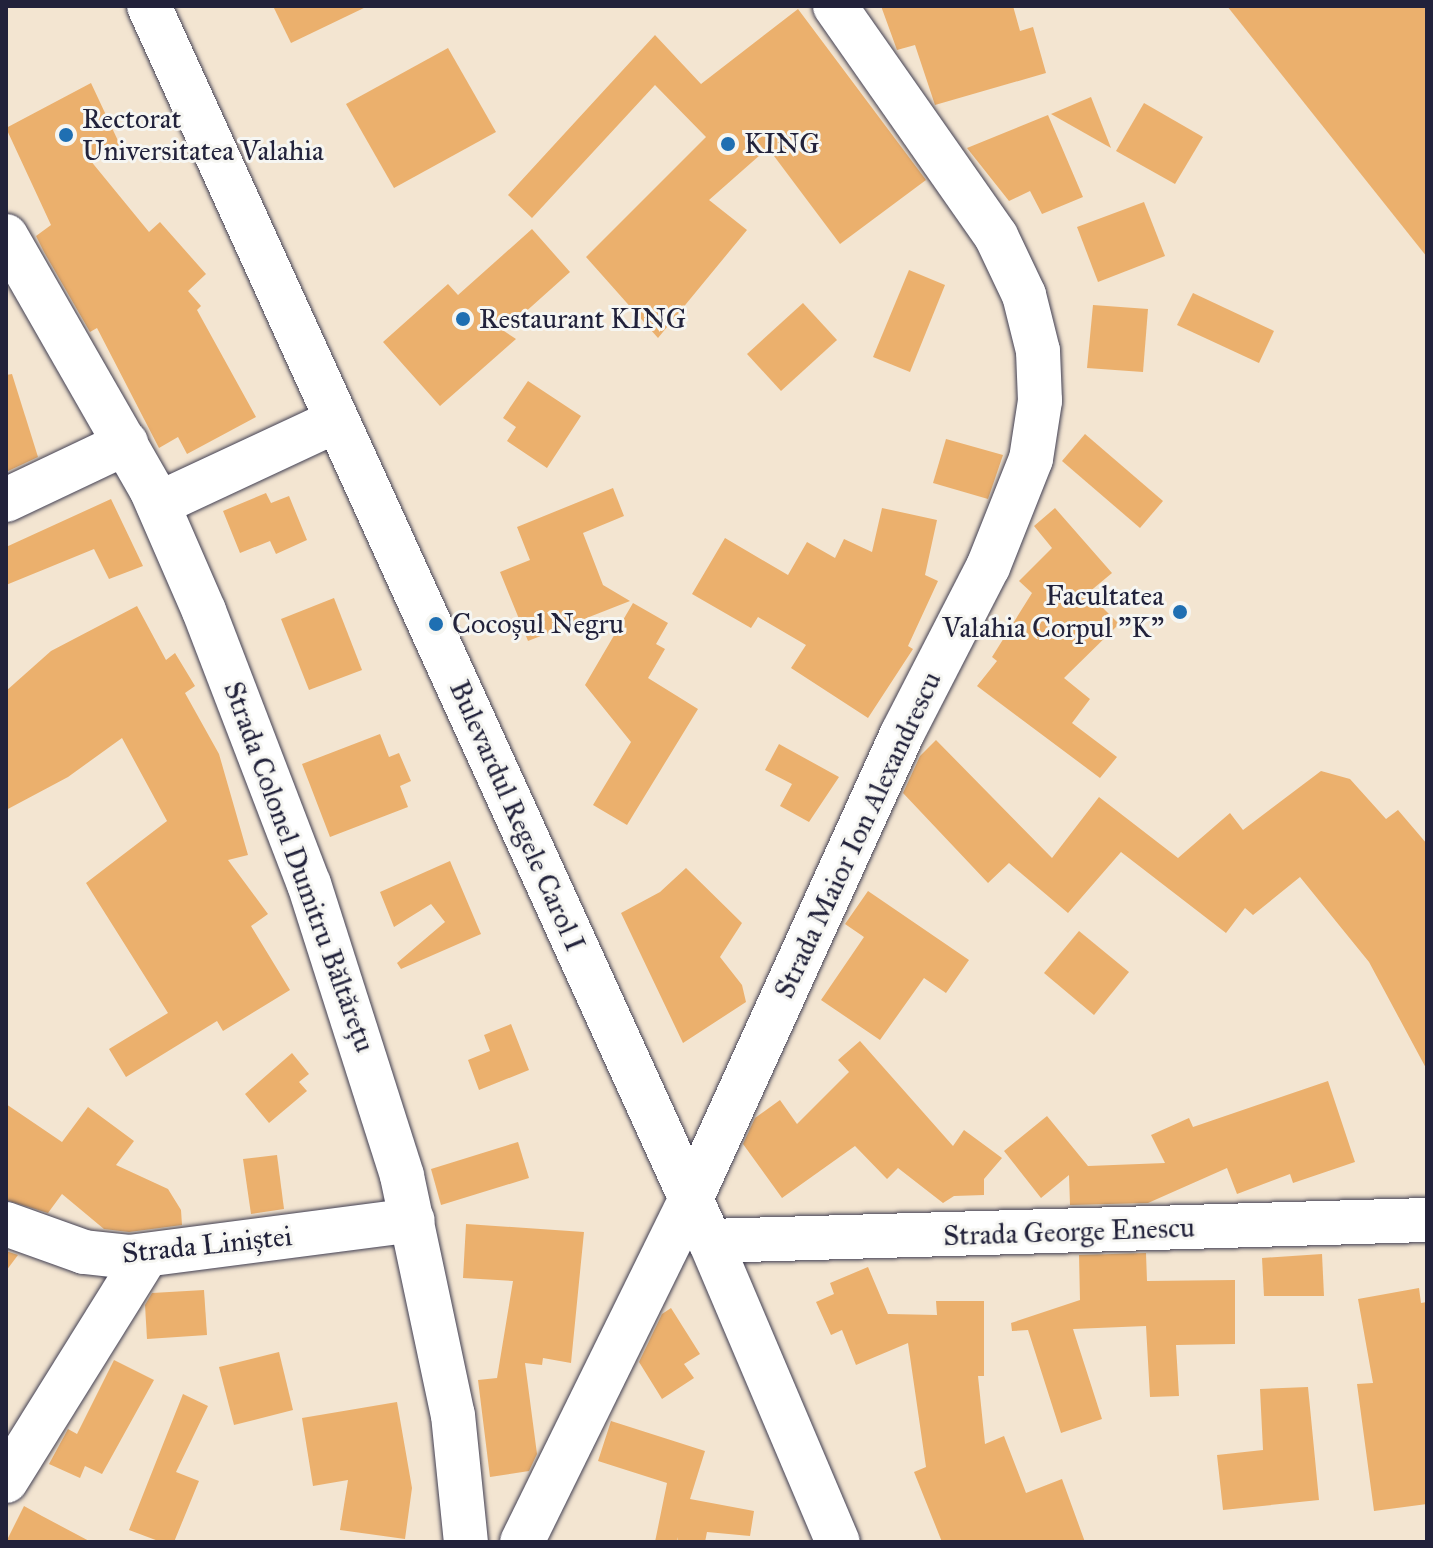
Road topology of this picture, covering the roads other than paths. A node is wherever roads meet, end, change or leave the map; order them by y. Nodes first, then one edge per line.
1 (149, 6) edge
2 (835, 6) edge
3 (6, 236) edge
4 (336, 421) junction
5 (126, 443) junction
6 (6, 500) edge
7 (158, 504) junction
8 (691, 1199) junction
9 (413, 1220) junction
10 (1427, 1220) edge
11 (6, 1224) edge
12 (710, 1241) junction
13 (146, 1256) junction
14 (6, 1481) edge
15 (466, 1542) edge
16 (522, 1542) edge
17 (838, 1542) edge

1 - 4 main road, Bulevardul Regele Carol I
2 - 8 main road, Strada Maior Ion Alexandrescu
3 - 5 main road, Strada Colonel Dumitru Băltărețu
4 - 7 main road
4 - 8 main road, Bulevardul Regele Carol I
5 - 6 main road
5 - 7 main road, Strada Colonel Dumitru Băltărețu
7 - 9 main road, Strada Colonel Dumitru Băltărețu
8 - 12 main road, Bulevardul Regele Carol I
8 - 16 main road, Strada Maior Ion Alexandrescu
9 - 13 main road, Strada Liniștei
9 - 15 main road, Strada Colonel Dumitru Băltărețu
10 - 12 main road, Strada George Enescu
11 - 13 main road, Strada Liniștei
12 - 17 main road, Bulevardul Regele Carol I
13 - 14 main road

